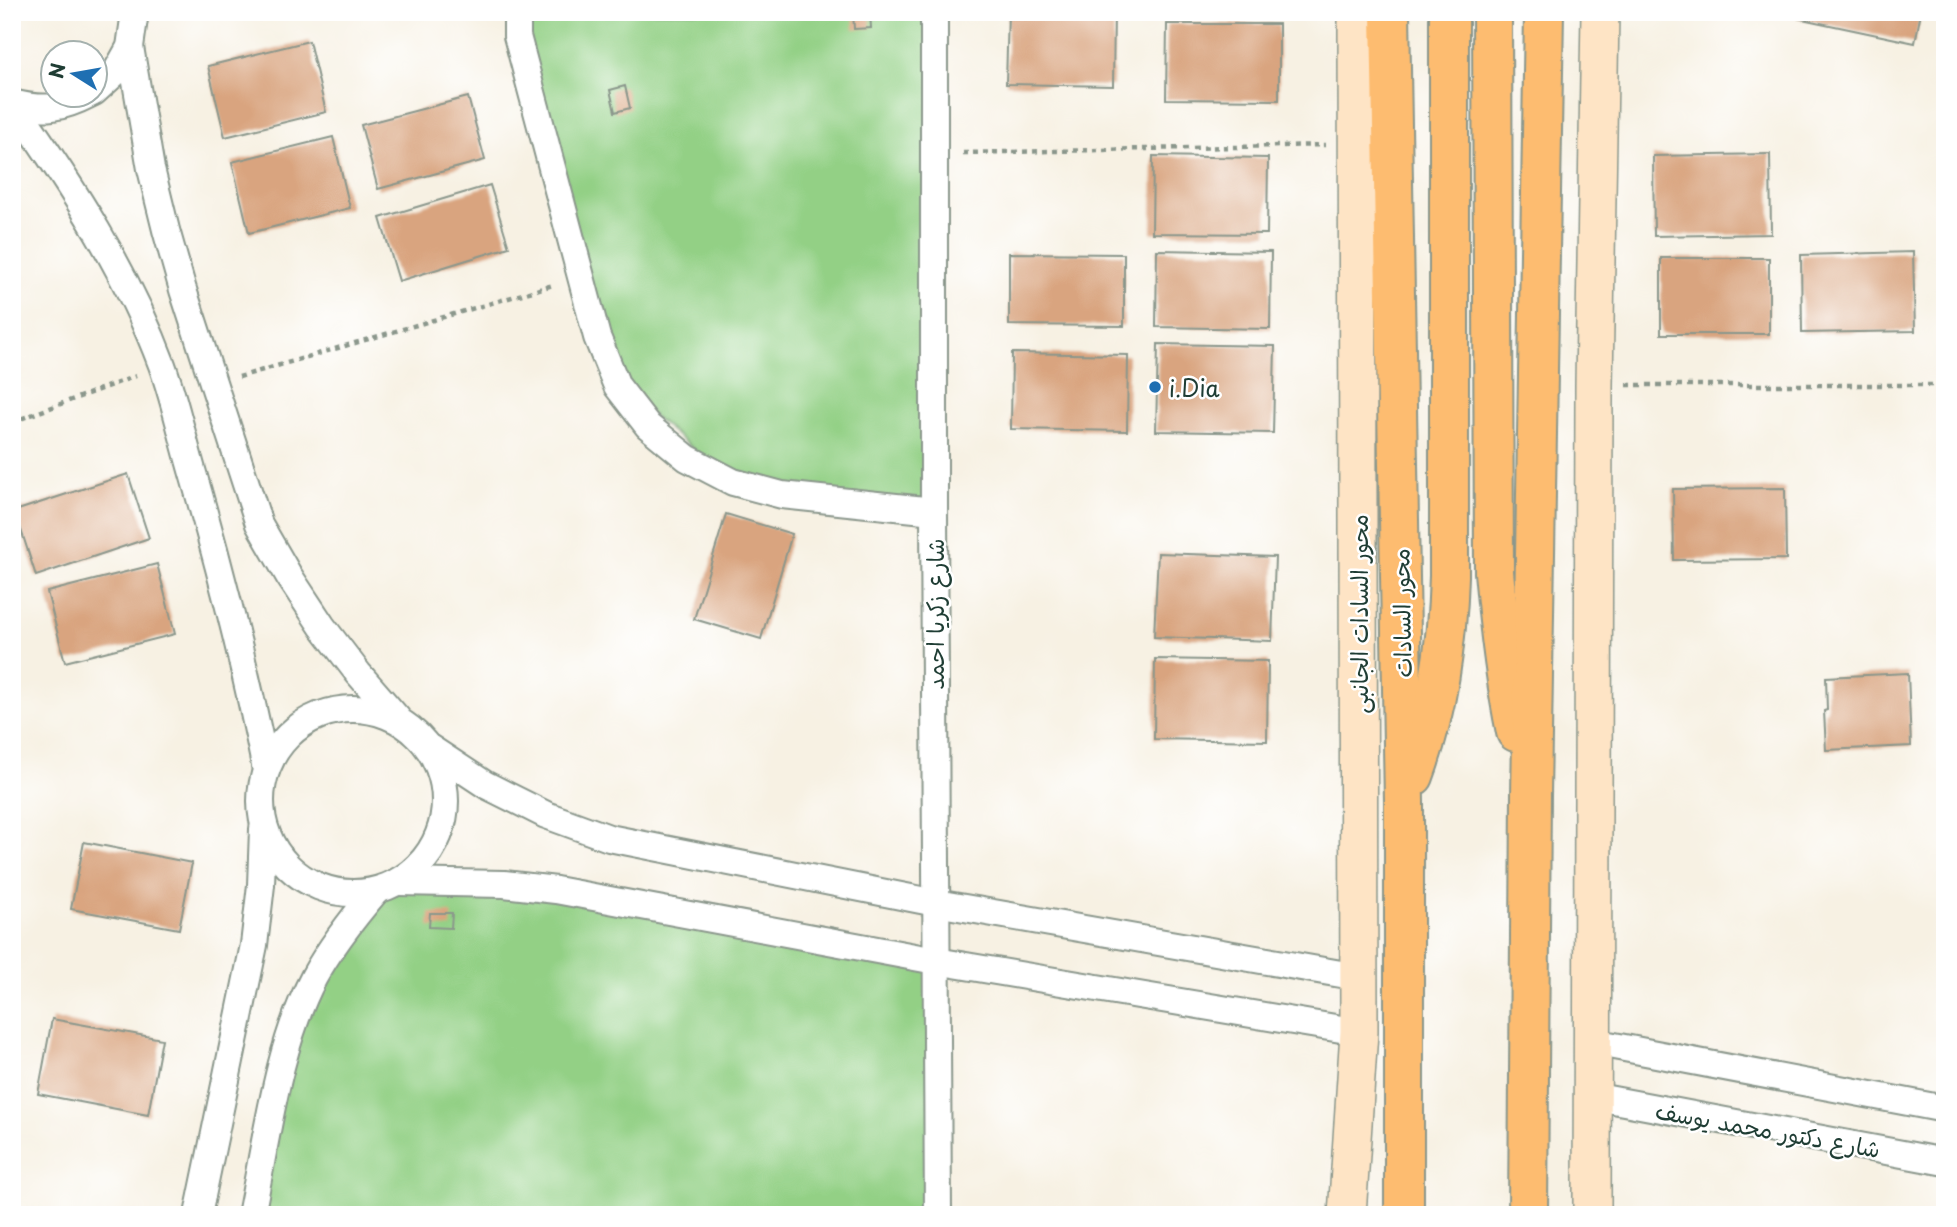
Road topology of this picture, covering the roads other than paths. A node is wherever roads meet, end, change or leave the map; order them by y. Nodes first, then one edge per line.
1 (135, 12) edge
2 (517, 12) edge
3 (934, 12) edge
4 (1357, 12) edge
5 (1390, 12) edge
6 (1449, 12) edge
7 (1492, 12) edge
8 (1544, 12) edge
9 (1600, 12) edge
10 (130, 47) junction
11 (108, 79) edge
12 (13, 103) edge
13 (38, 107) edge
14 (933, 511) junction
15 (397, 719) junction
16 (430, 748) junction
17 (266, 770) junction
18 (1531, 795) junction
19 (1405, 802) junction
20 (263, 824) junction
21 (387, 886) junction
22 (936, 903) junction
23 (936, 961) junction
24 (1358, 977) junction
25 (1359, 1032) junction
26 (1593, 1042) junction
27 (1592, 1096) junction
28 (1945, 1109) edge
29 (1945, 1161) edge
30 (198, 1215) edge
31 (251, 1215) edge
32 (938, 1215) edge
33 (1347, 1215) edge
34 (1404, 1215) edge
35 (1528, 1215) edge
36 (1592, 1215) edge

1 - 10 street
2 - 14 street
3 - 14 street, شارع زكريا احمد
4 - 24 street, محور السادات الجانبى
5 - 19 main road, محور السادات
6 - 19 main road
7 - 18 main road
8 - 18 main road
9 - 26 street
10 - 11 street
10 - 15 street
12 - 13 street
12 - 17 street
14 - 22 street, شارع زكريا احمد
15 - 16 street
15 - 17 street
16 - 21 street
16 - 22 street
17 - 20 street
18 - 35 main road
19 - 34 main road, محور السادات
20 - 21 street
20 - 30 street
21 - 23 street
21 - 31 street
22 - 23 street, شارع زكريا احمد
22 - 24 street
23 - 25 street
23 - 32 street, شارع زكريا احمد
24 - 25 street, محور السادات الجانبى
25 - 33 street, محور السادات الجانبى
26 - 27 street
26 - 28 street
27 - 29 street, شارع دكتور محمد يوسف
27 - 36 street

